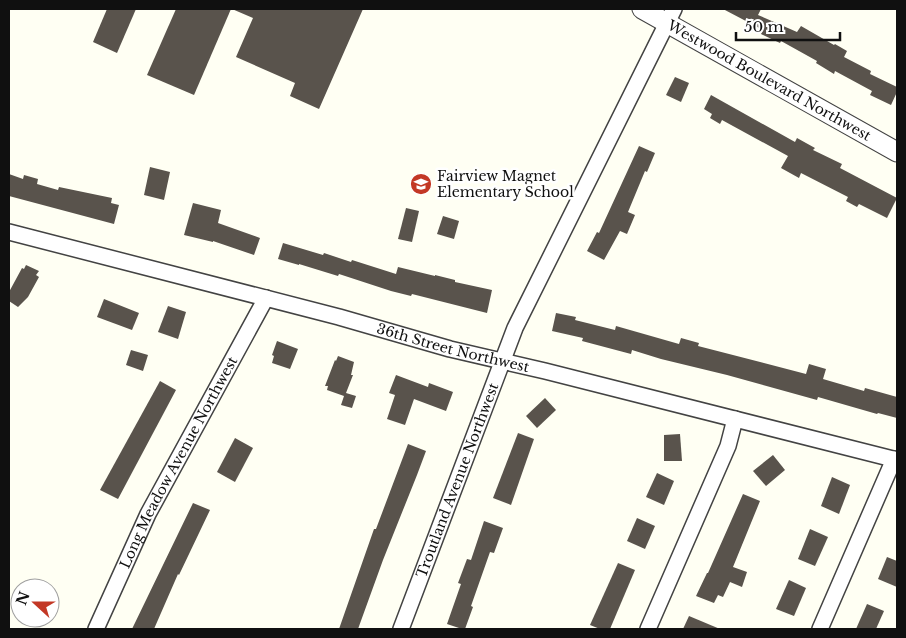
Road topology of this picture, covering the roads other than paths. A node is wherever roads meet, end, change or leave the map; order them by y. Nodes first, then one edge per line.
1 (642, 9) edge
2 (671, 16) edge
3 (897, 152) edge
4 (9, 232) edge
5 (266, 298) junction
6 (502, 361) junction
7 (735, 419) junction
8 (896, 459) edge
9 (96, 629) edge
10 (401, 629) edge
11 (648, 629) edge
12 (820, 629) edge

1 - 2 street, Westwood Boulevard Northwest
2 - 3 street, Westwood Boulevard Northwest
2 - 6 street, Troutland Avenue Northwest
4 - 5 street, 36th Street Northwest
5 - 6 street, 36th Street Northwest
5 - 9 street, Long Meadow Avenue Northwest
6 - 7 street, 36th Street Northwest
6 - 10 street, Troutland Avenue Northwest
7 - 8 street, 36th Street Northwest
7 - 11 street
8 - 12 street

